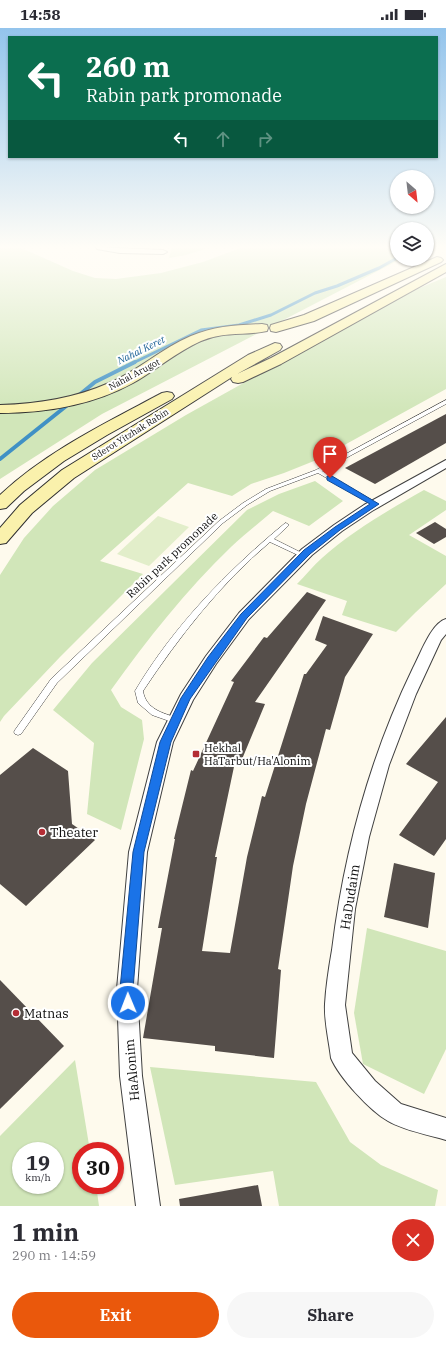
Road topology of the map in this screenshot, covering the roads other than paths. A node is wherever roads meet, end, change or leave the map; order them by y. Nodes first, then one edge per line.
1 (344, 302) edge
2 (362, 302) edge
3 (383, 302) edge
4 (269, 328) junction
5 (252, 341) junction
6 (290, 341) junction
7 (275, 347) junction
8 (446, 402) edge
9 (0, 409) edge
10 (0, 416) edge
11 (148, 422) junction
12 (446, 463) edge
13 (318, 471) junction
14 (0, 504) edge
15 (375, 504) junction
16 (286, 525) dead end
17 (0, 539) edge
18 (269, 539) junction
19 (304, 556) junction
20 (446, 624) edge
21 (175, 720) junction
22 (18, 732) dead end
23 (446, 1129) edge
24 (148, 1206) edge

1 - 4 main road
2 - 6 main road
3 - 11 main road
4 - 5 main road, Sderot Yitzhak Rabin
4 - 6 main road
4 - 9 main road, Nahal Arugot
5 - 7 main road, Nahal Arugot
5 - 10 main road, Nahal Arugot
5 - 14 main road, Sderot Yitzhak Rabin
6 - 7 main road, Sderot Yitzhak Rabin
7 - 11 main road, Sderot Yitzhak Rabin
8 - 13 lane, Rabin park promonade
11 - 17 main road, Sderot Yitzhak Rabin
12 - 15 street, HaAlonim
13 - 15 lane
13 - 22 lane, Rabin park promonade
15 - 19 street, HaAlonim
16 - 18 lane
18 - 19 lane
18 - 21 lane
19 - 21 street, HaAlonim
20 - 23 street, HaDudaim
21 - 24 street, HaAlonim

